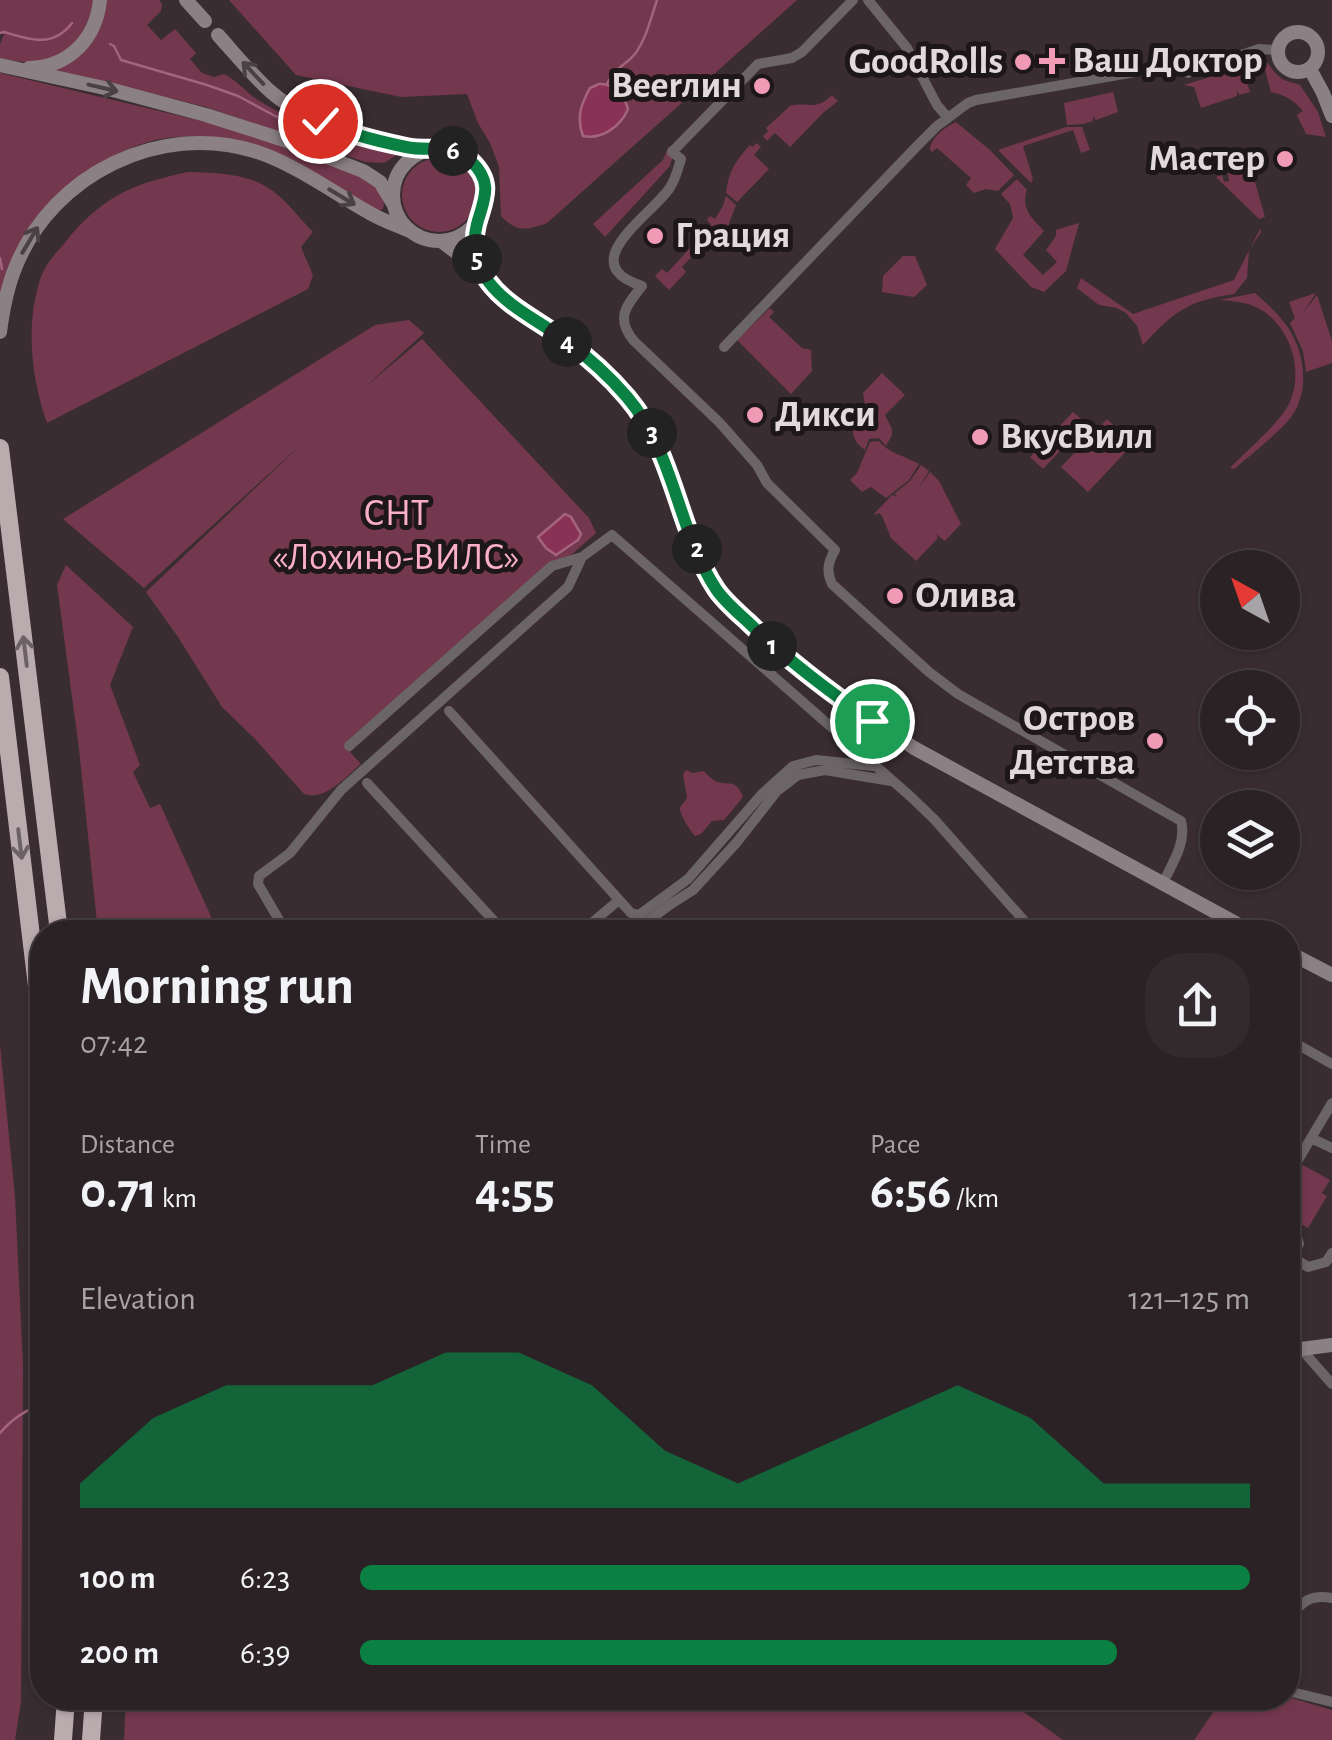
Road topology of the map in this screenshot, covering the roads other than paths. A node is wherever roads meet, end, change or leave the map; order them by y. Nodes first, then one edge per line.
1 (100, 0) edge
2 (186, 0) edge
3 (852, 0) edge
4 (868, 0) edge
5 (205, 20) dead end
6 (218, 35) dead end
7 (1277, 50) junction
8 (4, 66) edge
9 (1310, 69) junction
10 (1332, 116) edge
11 (948, 118) junction
12 (424, 150) junction
13 (394, 206) junction
14 (478, 221) junction
15 (410, 231) junction
16 (441, 241) junction
17 (488, 281) junction
18 (0, 332) edge
19 (724, 347) dead end
20 (0, 448) edge
21 (582, 557) junction
22 (0, 678) edge
23 (450, 711) dead end
24 (349, 746) dead end
25 (874, 766) junction
26 (892, 781) junction
27 (367, 783) dead end
28 (1163, 883) junction
29 (619, 900) junction
30 (58, 920) edge
31 (279, 920) edge
32 (493, 920) edge
33 (595, 920) edge
34 (649, 920) edge
35 (1023, 920) edge
36 (1229, 920) edge
37 (30, 928) edge
38 (1300, 958) edge
39 (1332, 975) edge
40 (1300, 1045) edge
41 (1332, 1064) edge
42 (1332, 1103) edge
43 (1311, 1138) junction
44 (1332, 1148) edge
45 (1300, 1157) edge
46 (1332, 1252) edge
47 (1300, 1263) edge
48 (1332, 1345) edge
49 (1300, 1349) joint
50 (1332, 1384) edge
51 (1332, 1598) edge
52 (1300, 1605) edge
53 (1300, 1693) edge
54 (1332, 1702) edge
55 (65, 1710) edge
56 (93, 1710) edge
57 (64, 1740) edge
58 (92, 1740) edge

1 - 8 street
2 - 5 street
3 - 28 street
4 - 11 street
12 -> 6 street
7 - 9 street
7 - 9 street
7 - 11 street
8 -> 13 street
9 - 10 street
11 - 19 street
12 - 13 street
12 - 14 street
13 - 15 street
14 - 16 street
14 - 17 street
15 - 16 street
18 -> 15 street
16 - 17 street
17 - 28 street
30 -> 20 highway
21 - 24 street
21 - 25 street
21 - 31 street
22 -> 37 highway
23 - 29 street
25 - 26 street
25 - 29 street
26 - 34 street
26 - 35 street
27 - 32 street
28 - 36 street
29 - 33 street
38 - 39 street
40 - 41 street
42 - 43 street
43 - 44 street
43 - 45 street
46 - 47 street
48 - 49 street
49 - 50 street
51 - 52 street
53 - 54 street
55 - 57 highway
56 - 58 highway

